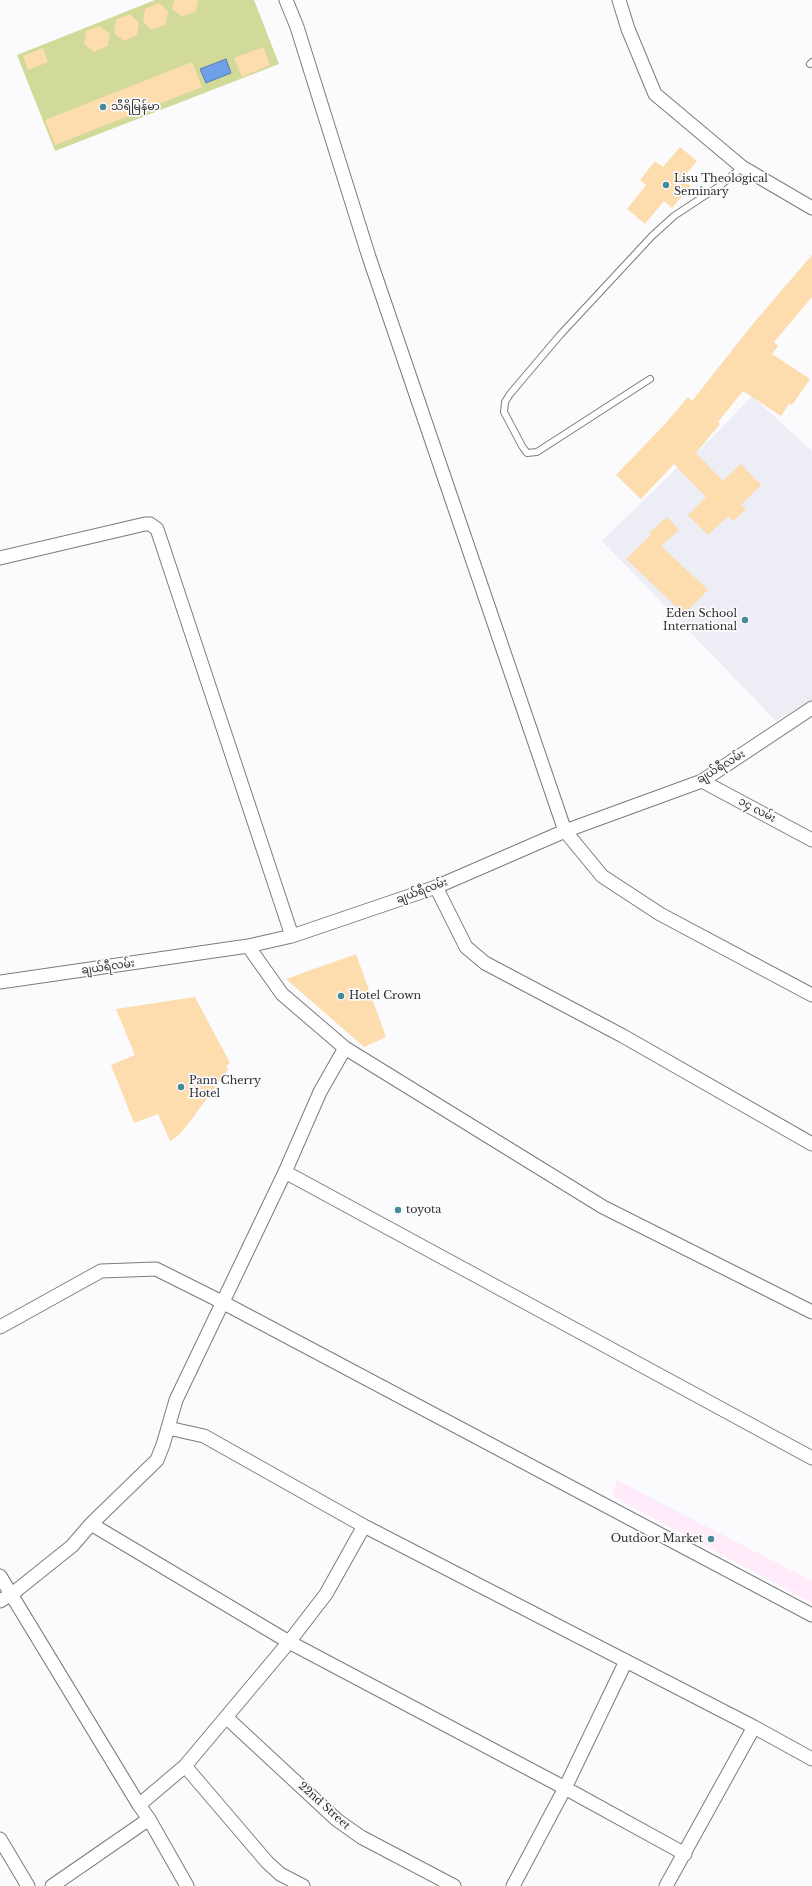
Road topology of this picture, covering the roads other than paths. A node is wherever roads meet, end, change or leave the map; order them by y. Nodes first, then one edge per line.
1 (286, 0) edge
2 (619, 0) edge
3 (742, 167) junction
4 (812, 208) edge
5 (650, 379) dead end
6 (0, 558) edge
7 (812, 708) edge
8 (702, 781) junction
9 (565, 831) junction
10 (812, 840) edge
11 (436, 887) junction
12 (292, 936) junction
13 (248, 946) junction
14 (0, 982) edge
15 (812, 995) edge
16 (344, 1048) junction
17 (812, 1144) edge
18 (285, 1172) junction
19 (222, 1302) junction
20 (812, 1312) edge
21 (0, 1327) edge
22 (168, 1428) junction
23 (812, 1458) edge
24 (92, 1524) junction
25 (364, 1526) junction
26 (0, 1576) edge
27 (12, 1594) junction
28 (0, 1601) edge
29 (812, 1615) edge
30 (289, 1642) junction
31 (626, 1661) junction
32 (227, 1718) junction
33 (754, 1727) junction
34 (812, 1759) edge
35 (185, 1766) junction
36 (565, 1788) junction
37 (140, 1805) junction
38 (149, 1819) junction
39 (0, 1839) edge
40 (685, 1854) junction
41 (28, 1886) edge
42 (52, 1886) edge
43 (187, 1886) edge
44 (303, 1886) edge
45 (454, 1886) edge
46 (513, 1886) edge
47 (666, 1886) edge

1 - 9 street
2 - 3 street
3 - 4 street
3 - 5 lane
6 - 12 street
7 - 8 street, ချယ်ရီလမ်း
8 - 9 street, ချယ်ရီလမ်း
8 - 10 street, ၁၄ လမ်း
9 - 11 street, ချယ်ရီလမ်း
9 - 15 street
11 - 12 street, ချယ်ရီလမ်း
11 - 17 street
12 - 13 street, ချယ်ရီလမ်း
13 - 14 street, ချယ်ရီလမ်း
13 - 16 street
16 - 18 street
16 - 20 street
18 - 19 street
18 - 23 street
19 - 21 street
19 - 22 street
19 - 29 street
22 - 24 street
22 - 25 street
24 - 27 street
24 - 30 street
25 - 30 street
25 - 31 street
26 - 27 street
27 - 28 street
27 - 37 street
30 - 32 street
30 - 36 street
31 - 33 street
31 - 36 street
32 - 35 street
32 - 45 street, 22nd Street
33 - 34 street
33 - 40 street
35 - 37 street
35 - 44 street
36 - 40 street
36 - 46 street
37 - 38 street
38 - 42 street
38 - 43 street
39 - 41 street
40 - 47 street

